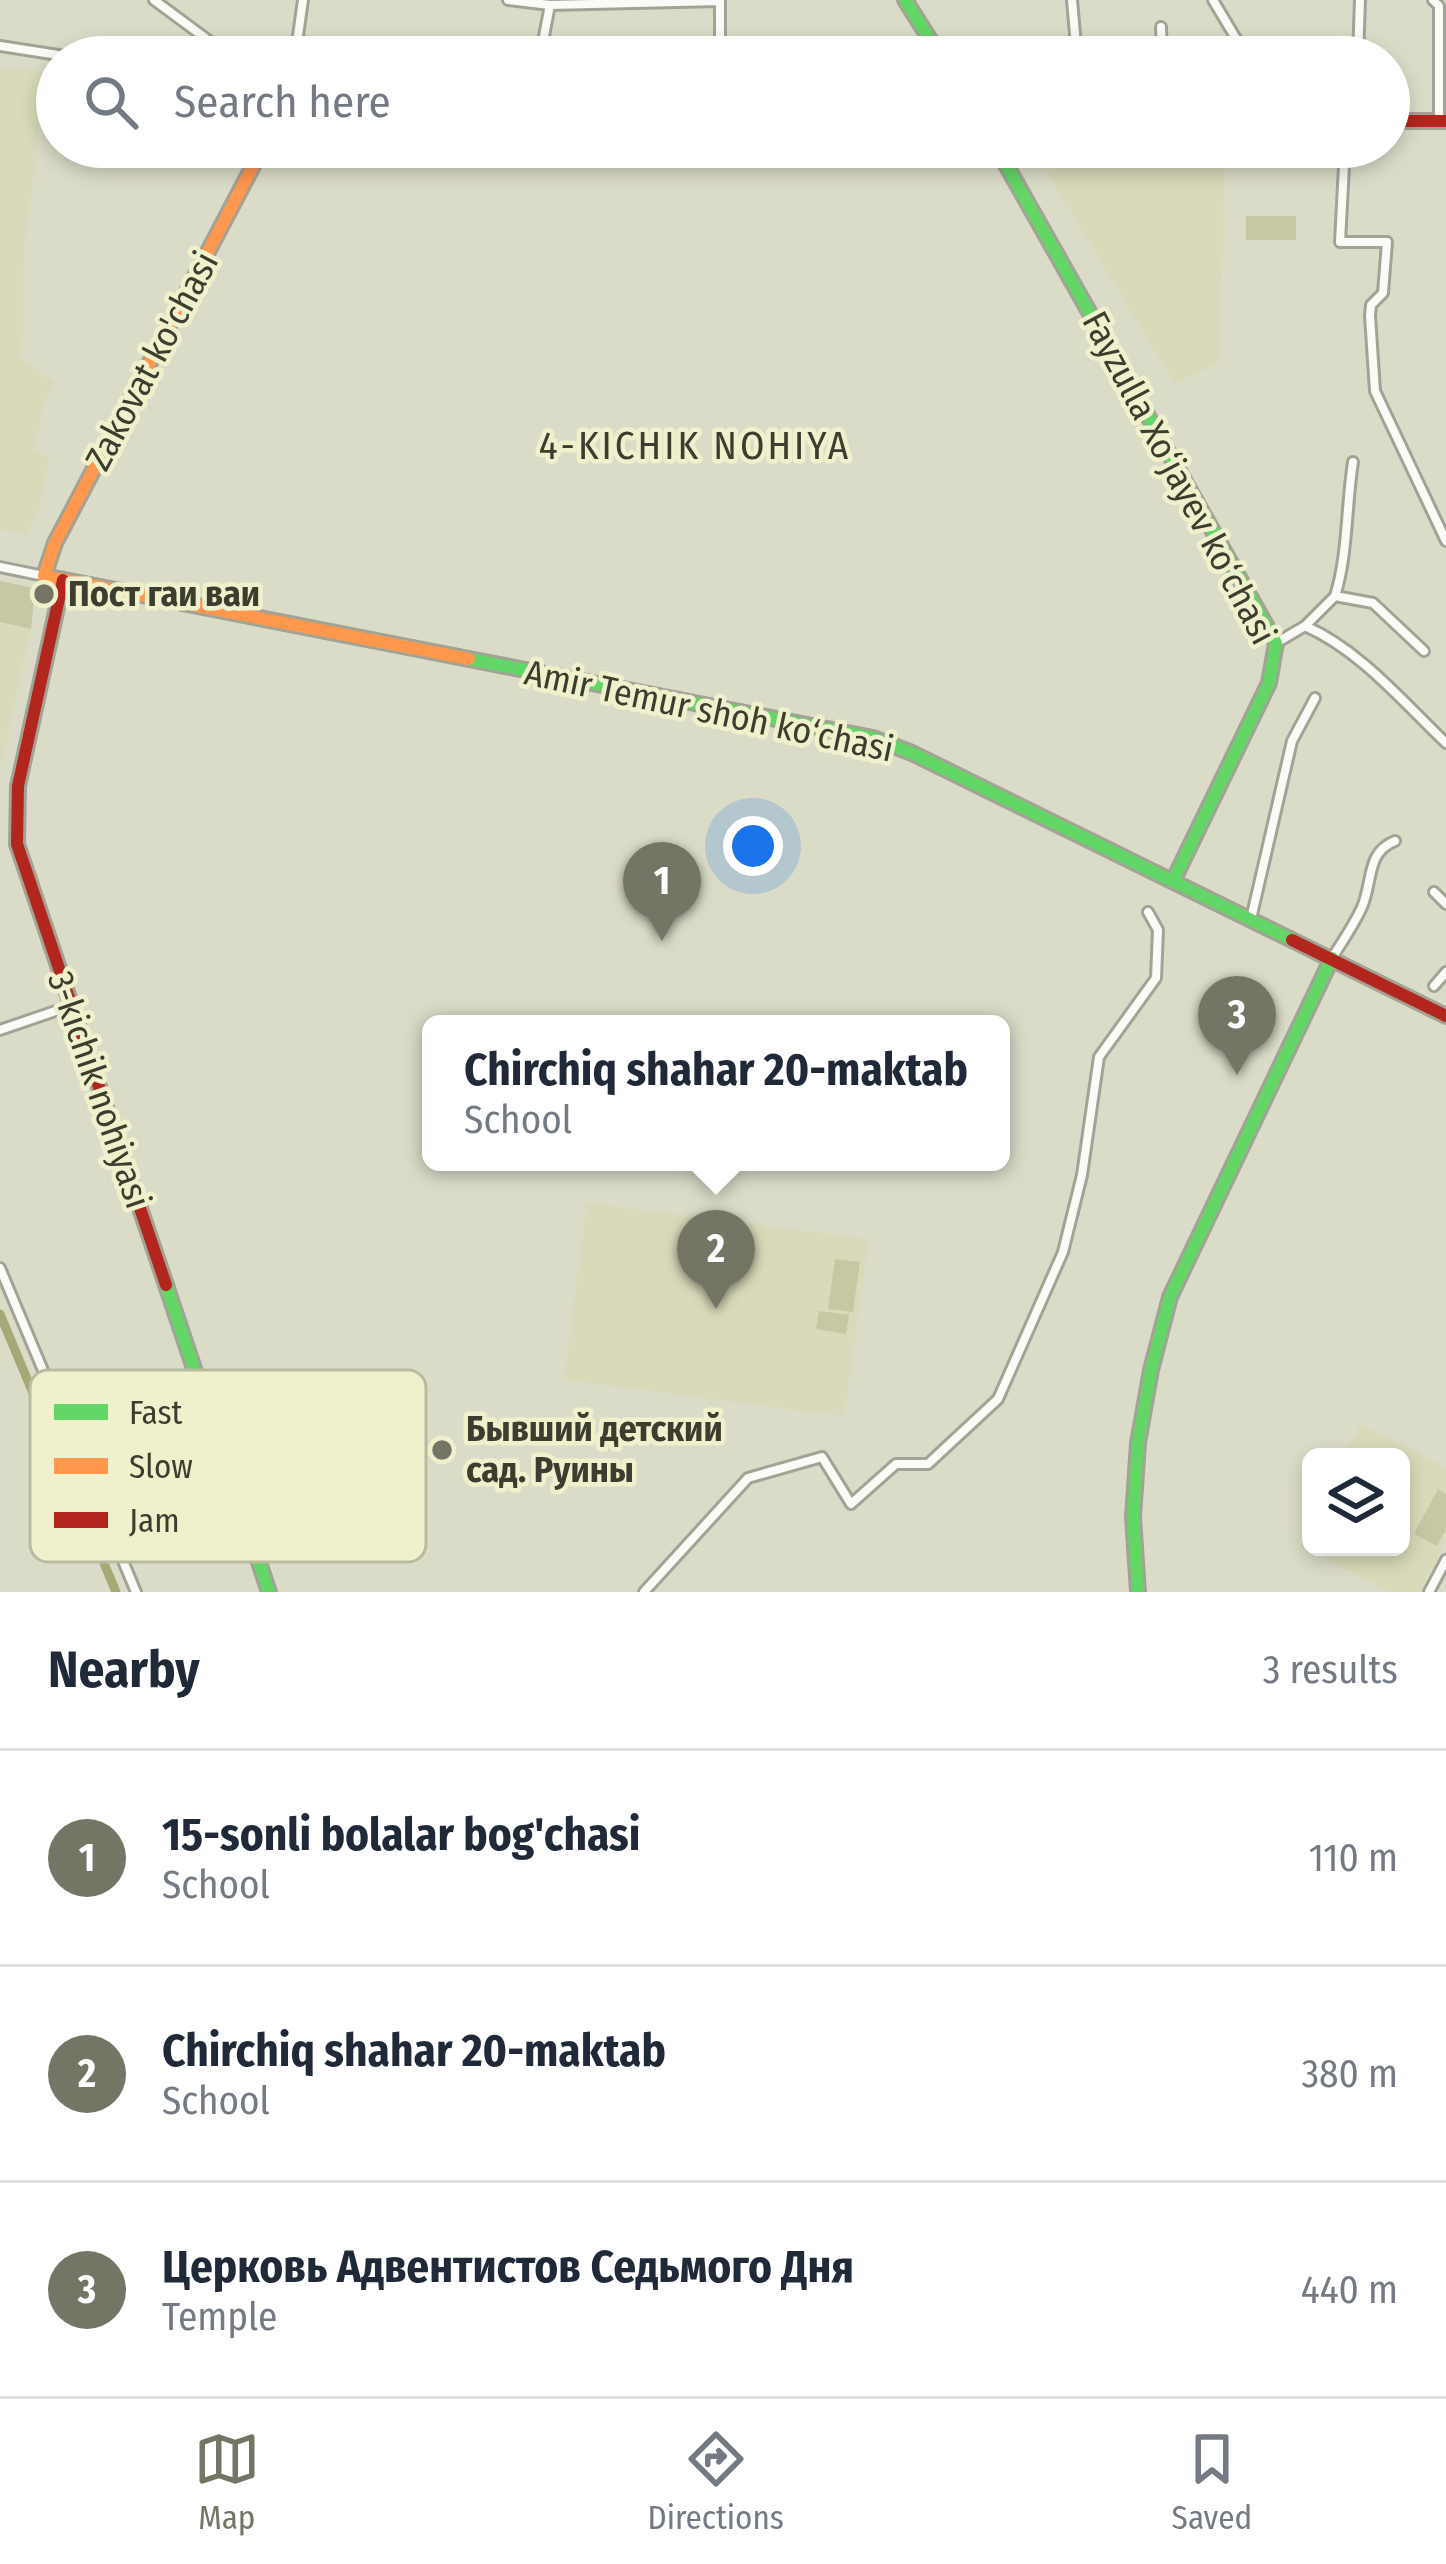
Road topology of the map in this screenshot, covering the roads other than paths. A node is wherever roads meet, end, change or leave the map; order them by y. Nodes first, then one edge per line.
1 (154, 0) edge
2 (302, 0) edge
3 (508, 0) edge
4 (905, 0) edge
5 (1072, 0) edge
6 (1213, 0) edge
7 (1360, 0) edge
8 (1432, 0) edge
9 (720, 1) edge
10 (551, 3) edge
11 (1160, 27) dead end
12 (203, 36) edge
13 (298, 36) edge
14 (544, 36) edge
15 (720, 36) edge
16 (928, 36) edge
17 (1075, 36) edge
18 (1161, 36) edge
19 (1234, 36) edge
20 (1359, 36) edge
21 (0, 46) edge
22 (36, 52) edge
23 (1410, 121) edge
24 (1442, 121) edge
25 (252, 168) edge
26 (1008, 168) edge
27 (1344, 168) edge
28 (1353, 463) dead end
29 (1446, 500) edge
30 (1431, 506) junction
31 (1446, 541) edge
32 (0, 567) edge
33 (44, 576) junction
34 (63, 580) junction
35 (1335, 596) junction
36 (1305, 626) junction
37 (1276, 643) junction
38 (1424, 651) dead end
39 (1315, 698) dead end
40 (1446, 743) edge
41 (1395, 841) dead end
42 (1173, 881) junction
43 (1434, 892) dead end
44 (1446, 904) edge
45 (1148, 912) dead end
46 (1251, 919) junction
47 (1332, 958) junction
48 (1446, 972) edge
49 (1433, 986) dead end
50 (70, 1006) junction
51 (1446, 1016) edge
52 (0, 1030) edge
53 (0, 1268) edge
54 (43, 1370) edge
55 (193, 1370) edge
56 (1446, 1560) edge
57 (123, 1562) edge
58 (258, 1562) edge
59 (136, 1592) edge
60 (268, 1592) edge
61 (644, 1592) edge
62 (1138, 1592) edge
63 (1430, 1592) edge

1 - 12 street
2 - 13 street
3 - 10 street
4 - 16 main road
5 - 17 street
6 - 19 street
7 - 20 street
8 - 24 street
9 - 10 street
9 - 15 street
10 - 14 street
11 - 18 street
21 - 22 street
23 - 24 main road
25 - 33 main road, Zakovat ko'chasi
26 - 37 main road, Fayzulla Xo‘jayev ko‘chasi
27 - 30 street
28 - 35 street
29 - 30 street
30 - 31 street
32 - 33 street
33 - 34 main road, Amir Temur shoh ko‘chasi
34 - 42 main road, Amir Temur shoh ko‘chasi
34 - 50 main road, 3-kichik nohiyasi
35 - 36 street
35 - 38 street
36 - 37 street
36 - 40 street
37 - 42 main road, Fayzulla Xo‘jayev ko‘chasi
39 - 46 street
41 - 47 street
42 - 46 main road, Amir Temur shoh ko‘chasi
43 - 44 street
45 - 61 street
46 - 47 main road, Amir Temur shoh ko‘chasi
47 - 51 main road, Amir Temur shoh ko‘chasi
47 - 62 main road
48 - 49 street
50 - 52 street
50 - 55 main road, 3-kichik nohiyasi
53 - 54 street
56 - 63 street
57 - 59 street
58 - 60 main road, 3-kichik nohiyasi

